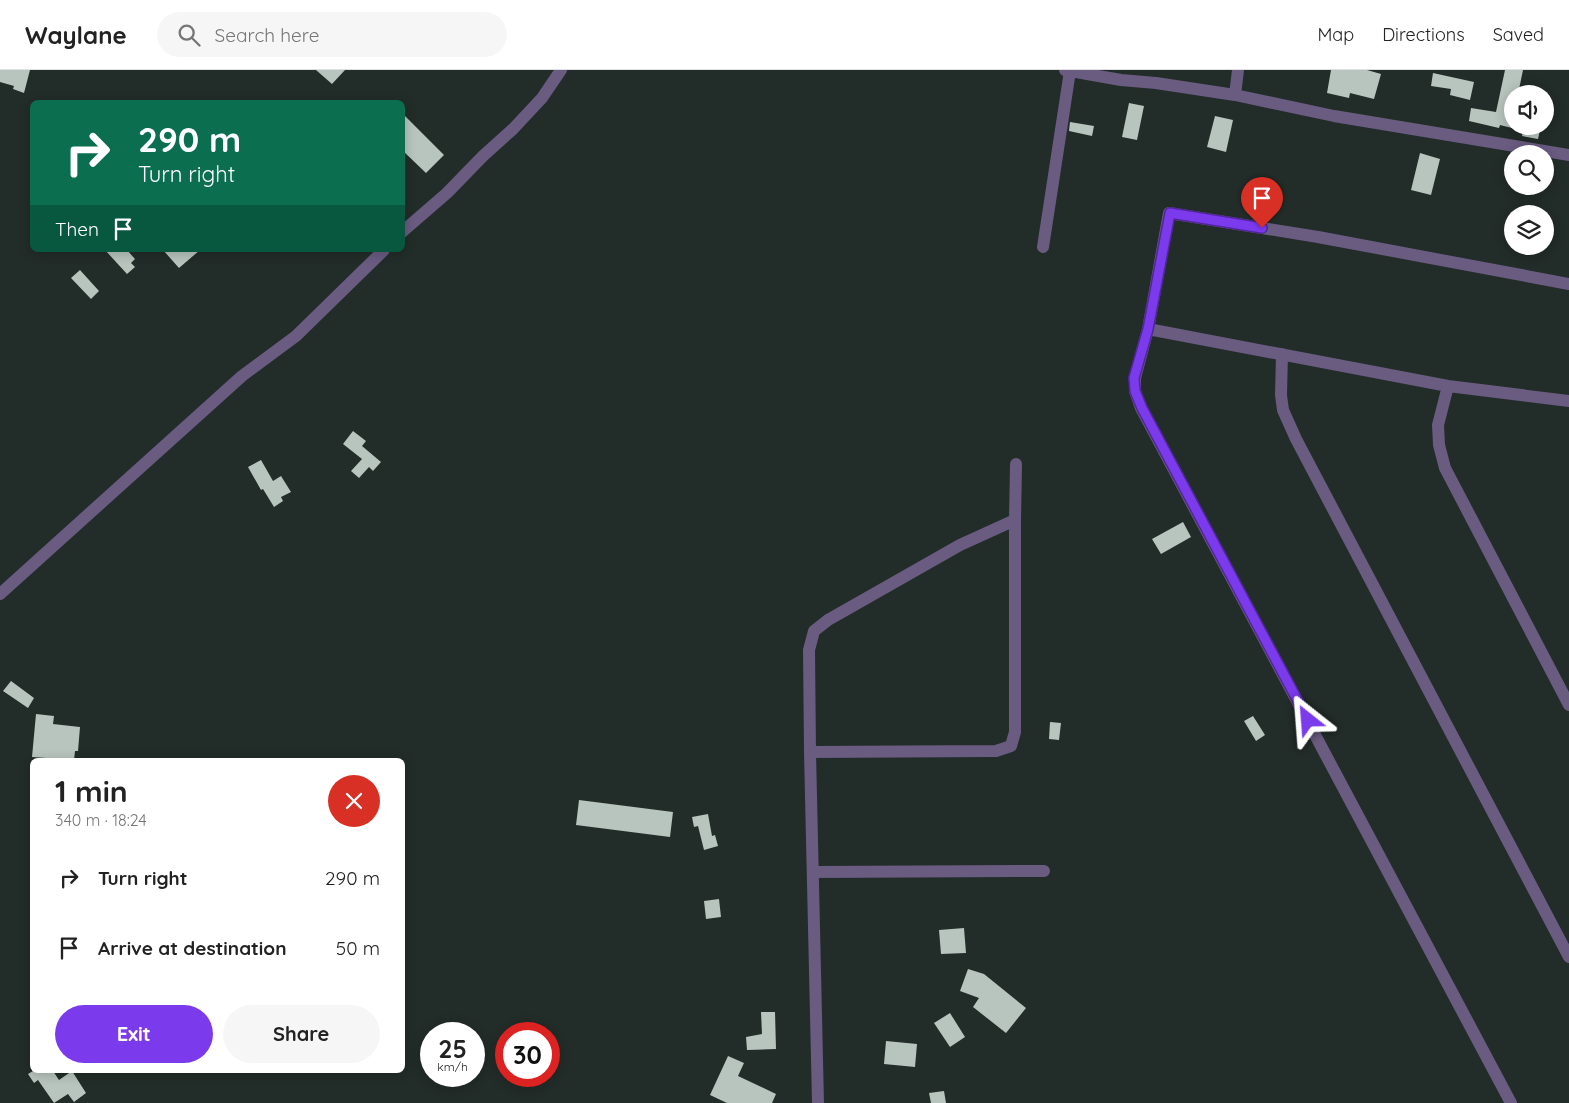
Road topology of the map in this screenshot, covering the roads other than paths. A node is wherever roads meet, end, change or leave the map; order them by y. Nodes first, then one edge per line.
1 (562, 70) edge
2 (1238, 70) edge
3 (1068, 71) edge
4 (1121, 75) edge
5 (1235, 95) junction
6 (1569, 155) edge
7 (405, 229) edge
8 (1043, 247) dead end
9 (382, 252) edge
10 (1569, 284) edge
11 (1148, 329) junction
12 (1282, 354) junction
13 (1448, 386) junction
14 (1569, 401) edge
15 (1016, 464) dead end
16 (1014, 520) junction
17 (0, 592) edge
18 (1569, 705) edge
19 (810, 752) junction
20 (1044, 871) dead end
21 (813, 872) junction
22 (1569, 957) edge
23 (818, 1103) edge
24 (1511, 1103) edge

1 - 7 street
2 - 5 street
3 - 4 street
3 - 8 street
4 - 5 street
5 - 6 street
9 - 17 street
10 - 11 street
11 - 12 street
11 - 24 street
12 - 13 street
12 - 22 street
13 - 14 street
13 - 18 street
15 - 16 street
16 - 19 street
16 - 19 street
19 - 21 street
20 - 21 street
21 - 23 street

